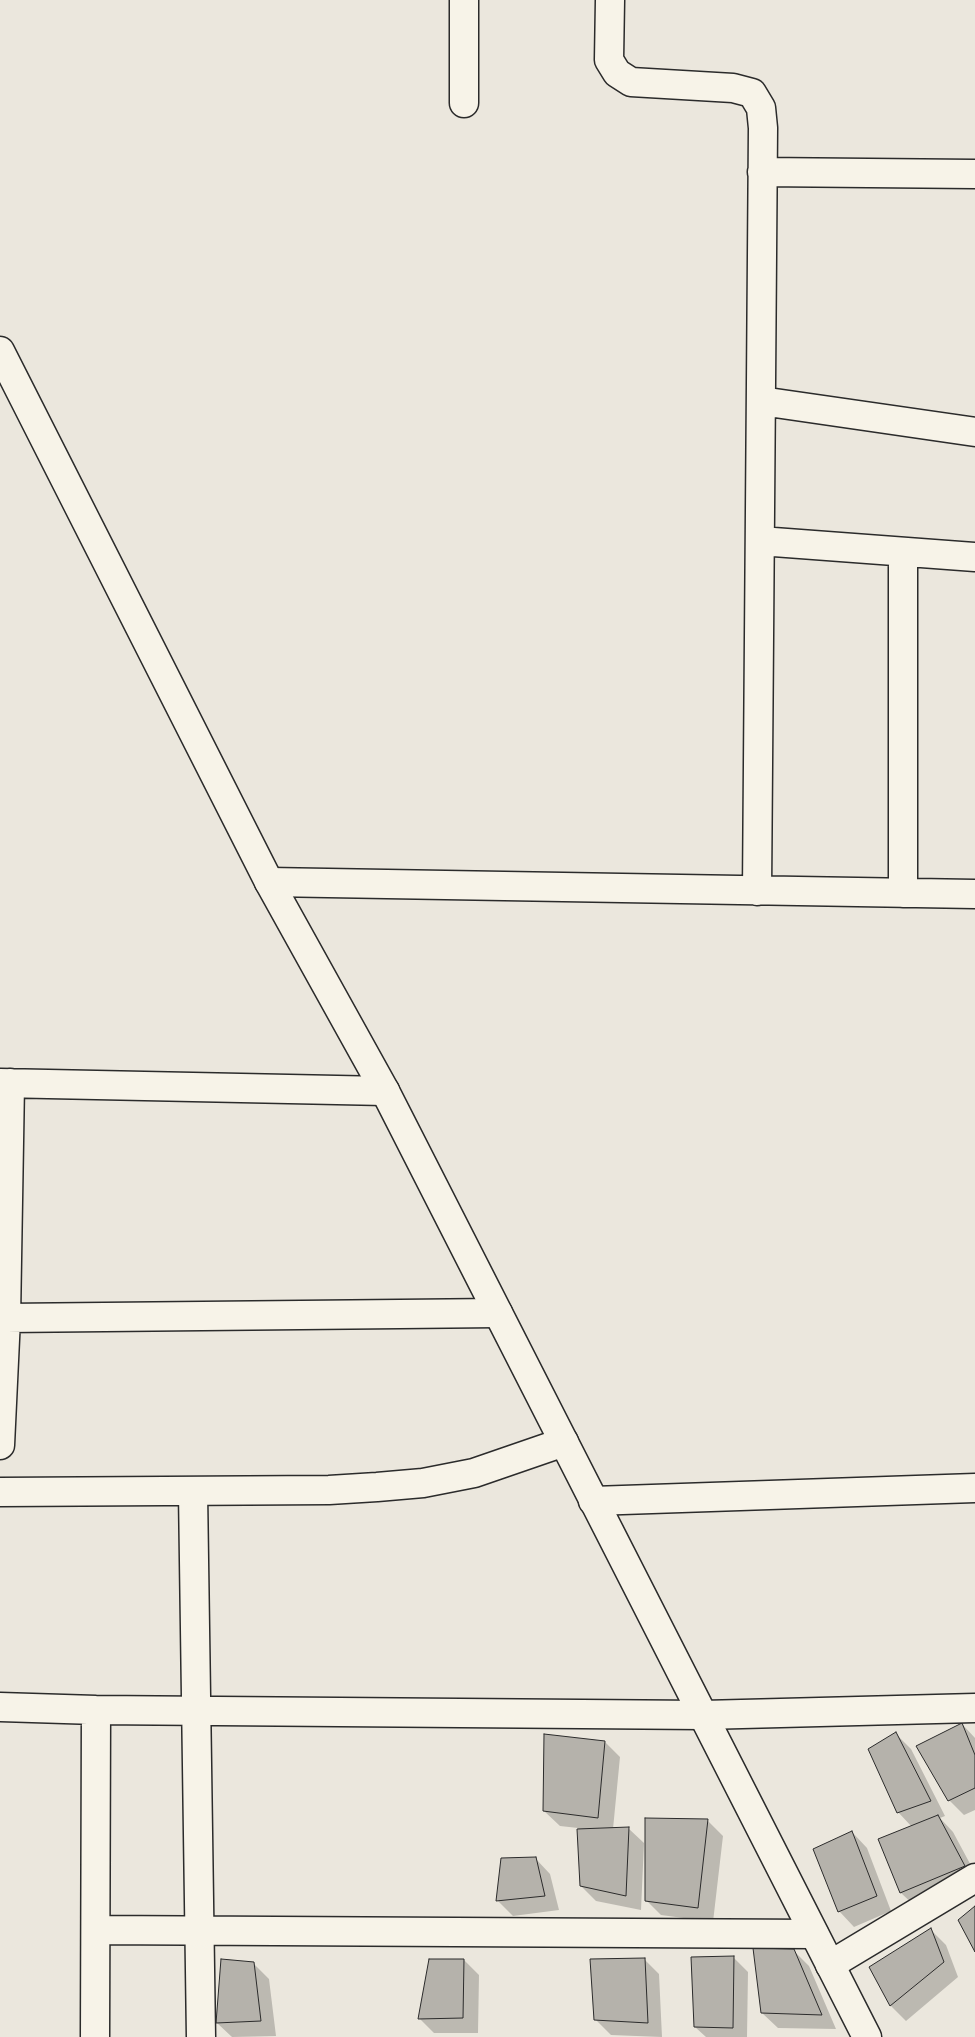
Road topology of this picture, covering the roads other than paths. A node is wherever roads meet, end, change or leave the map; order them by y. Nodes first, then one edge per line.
1 (464, 0) edge
2 (610, 0) edge
3 (464, 103) dead end
4 (762, 172) junction
5 (975, 174) edge
6 (0, 351) edge
7 (761, 401) junction
8 (975, 432) edge
9 (760, 541) junction
10 (903, 552) junction
11 (975, 557) edge
12 (269, 882) junction
13 (757, 891) junction
14 (903, 893) junction
15 (975, 894) edge
16 (5, 1083) edge
17 (385, 1091) junction
18 (3, 1250) edge
19 (498, 1313) junction
20 (6, 1318) junction
21 (2, 1353) edge
22 (564, 1442) junction
23 (0, 1445) edge
24 (975, 1488) edge
25 (0, 1492) edge
26 (193, 1492) junction
27 (593, 1502) junction
28 (0, 1707) edge
29 (975, 1708) edge
30 (96, 1710) junction
31 (195, 1711) junction
32 (703, 1715) junction
33 (975, 1878) edge
34 (96, 1930) junction
35 (199, 1930) junction
36 (814, 1934) junction
37 (830, 1965) junction
38 (95, 2037) edge
39 (201, 2037) edge
40 (867, 2037) edge

1 - 3 street
2 - 4 street
4 - 5 street
4 - 7 street
6 - 12 street
7 - 8 street
7 - 9 street
9 - 10 street
9 - 13 street
10 - 11 street
10 - 14 street
12 - 13 street
12 - 17 street
13 - 14 street
14 - 15 street
16 - 17 street
16 - 18 street
17 - 19 street
18 - 20 street
19 - 20 street
19 - 22 street
20 - 21 street
21 - 23 street
22 - 26 street
22 - 27 street
24 - 27 street
25 - 26 street
26 - 31 street
27 - 32 street
28 - 30 street
29 - 32 street
30 - 31 street
30 - 34 street
31 - 32 street
31 - 35 street
32 - 36 street
33 - 37 street
34 - 35 street
34 - 38 street
35 - 36 street
35 - 39 street
36 - 37 street
37 - 40 street

